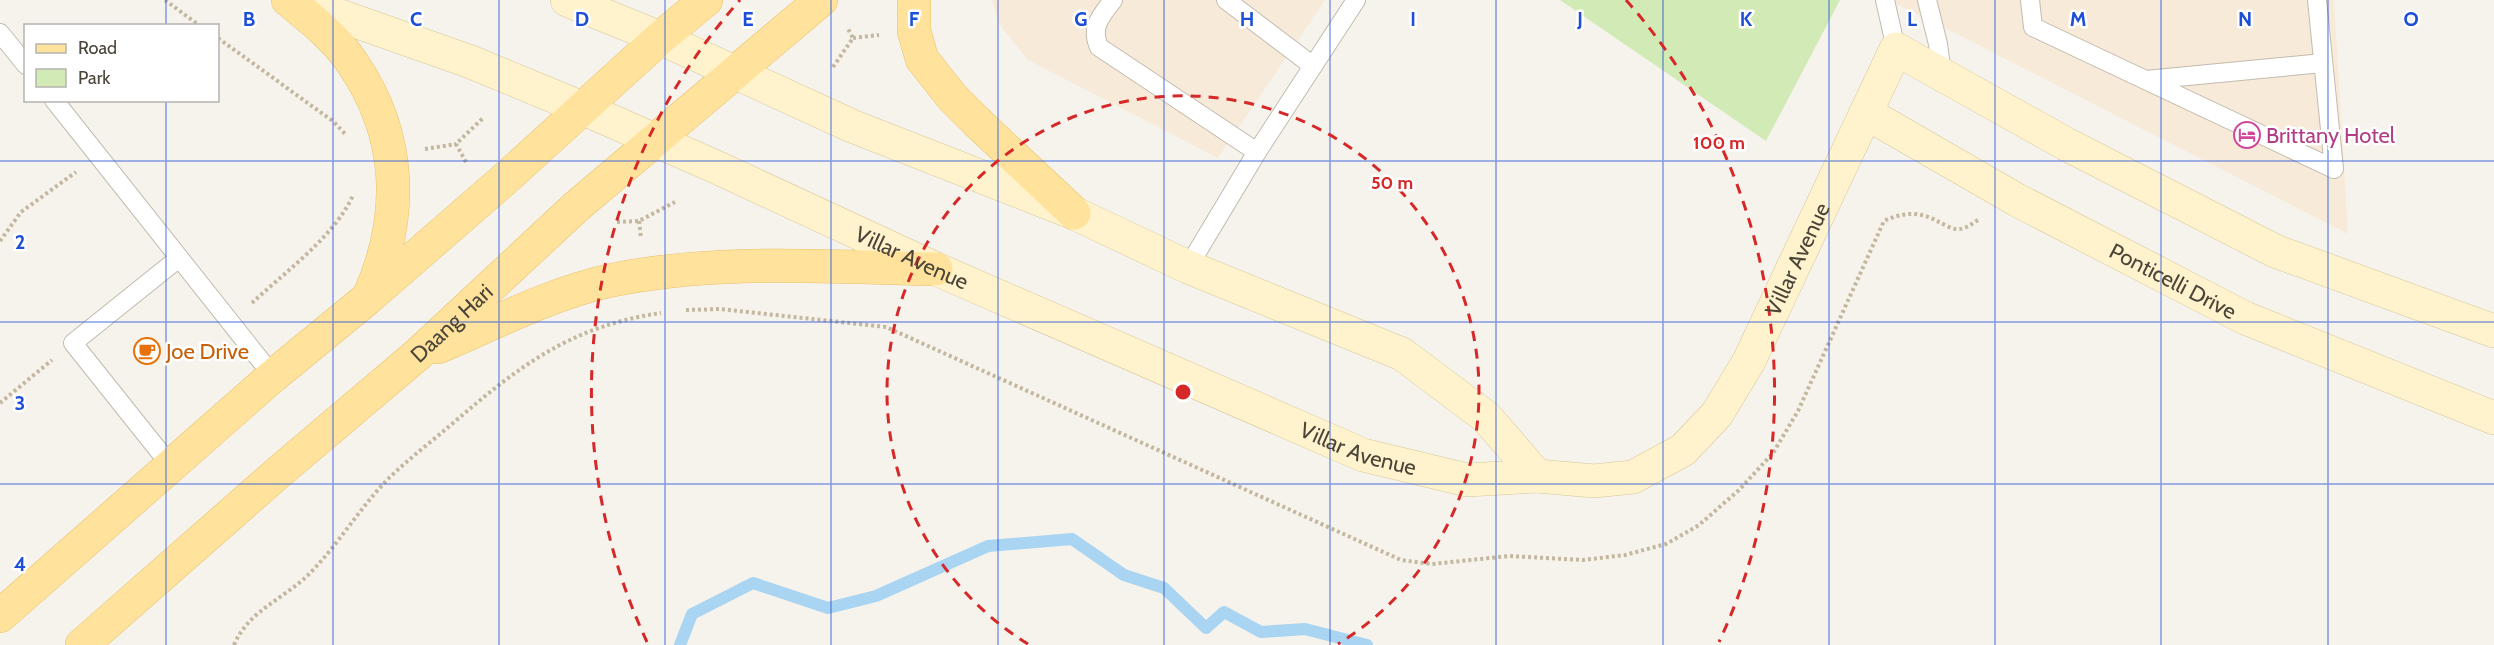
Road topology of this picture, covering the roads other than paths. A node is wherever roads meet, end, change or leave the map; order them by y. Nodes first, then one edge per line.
1 (288, 0) edge
2 (296, 0) edge
3 (567, 0) edge
4 (706, 0) edge
5 (821, 0) edge
6 (914, 0) edge
7 (1113, 0) edge
8 (1226, 0) edge
9 (1356, 0) edge
10 (1885, 0) edge
11 (1927, 0) edge
12 (2030, 0) edge
13 (2316, 0) edge
14 (0, 33) edge
15 (660, 38) junction
16 (1896, 49) junction
17 (24, 63) edge
18 (2323, 63) junction
19 (1313, 66) junction
20 (735, 73) junction
21 (1942, 75) junction
22 (2146, 80) junction
23 (56, 102) edge
24 (582, 108) junction
25 (1866, 113) junction
26 (655, 141) junction
27 (1257, 152) junction
28 (1074, 213) junction
29 (179, 258) junction
30 (1188, 267) junction
31 (936, 269) junction
32 (368, 298) junction
33 (2494, 331) edge
34 (417, 355) junction
35 (273, 376) junction
36 (2494, 418) edge
37 (171, 466) junction
38 (1537, 476) junction
39 (0, 616) edge
40 (82, 645) edge

1 - 32 main road
2 - 24 street, Villar Avenue
3 - 15 street
4 - 15 main road
5 - 20 main road, Daang Hari
6 - 28 main road
7 - 27 lane
8 - 19 lane
9 - 19 lane
10 - 16 lane
11 - 21 lane
12 - 22 lane
13 - 18 lane
14 - 17 lane
15 - 20 street
15 - 24 main road
16 - 21 street
16 - 25 street, Villar Avenue
18 - 22 lane
18 - 22 lane
19 - 27 lane
20 - 26 main road, Daang Hari
20 - 28 street
21 - 33 street
23 - 29 lane
24 - 26 street, Villar Avenue
24 - 32 main road
25 - 36 street, Ponticelli Drive
25 - 38 street, Villar Avenue
26 - 31 street, Villar Avenue
26 - 34 main road, Daang Hari
27 - 30 lane
28 - 30 street
29 - 35 lane
29 - 37 lane
30 - 38 street
31 - 34 main road
31 - 38 street, Villar Avenue
32 - 35 main road
34 - 40 main road, Daang Hari
35 - 37 main road
37 - 39 main road

